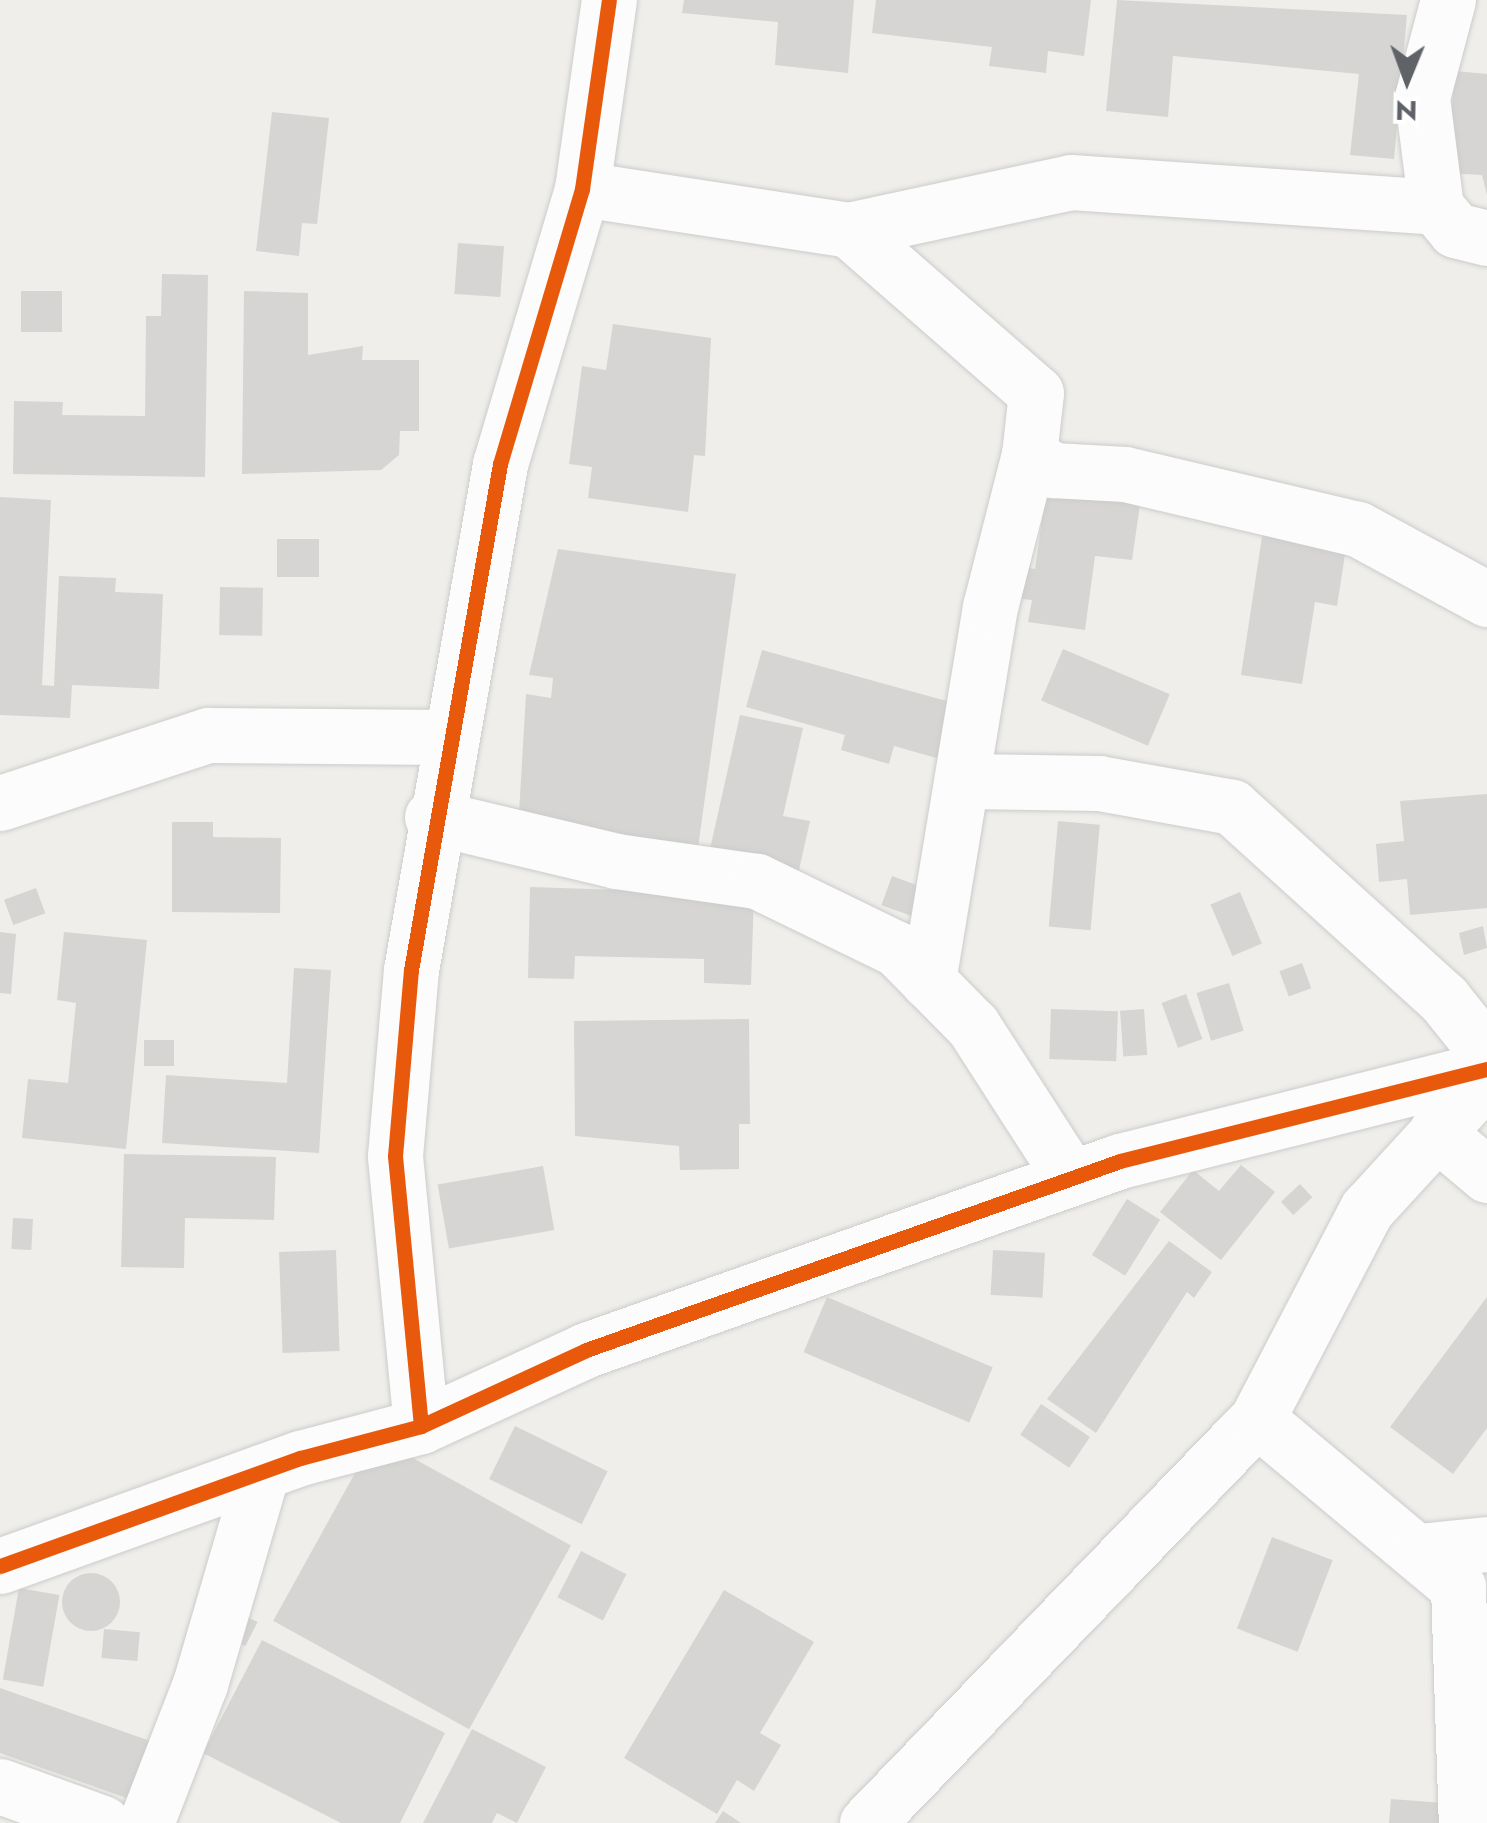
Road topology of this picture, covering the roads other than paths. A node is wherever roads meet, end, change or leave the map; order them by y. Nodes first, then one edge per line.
1 (609, 0) edge
2 (1448, 0) edge
3 (582, 189) junction
4 (1436, 206) junction
5 (849, 230) junction
6 (1487, 238) edge
7 (1029, 454) junction
8 (1487, 599) edge
9 (448, 737) junction
10 (967, 781) junction
11 (7, 785) edge
12 (432, 818) junction
13 (928, 981) junction
14 (1487, 1053) edge
15 (1487, 1069) edge
16 (1487, 1078) edge
17 (1436, 1132) junction
18 (1487, 1175) edge
19 (1071, 1178) junction
20 (1257, 1419) junction
21 (421, 1426) junction
22 (262, 1472) junction
23 (1487, 1544) edge
24 (1418, 1551) junction
25 (0, 1566) edge
26 (0, 1786) edge
27 (102, 1823) edge
28 (146, 1823) edge
29 (867, 1823) edge
30 (1466, 1823) edge

1 - 3 street
2 - 4 street
3 - 5 street
3 - 9 street
4 - 5 street
4 - 6 street
5 - 7 street
7 - 8 street
7 - 10 street
9 - 11 street
9 - 12 street
10 - 13 street
10 - 14 street
12 - 13 street
12 - 21 street
13 - 19 street
15 - 19 street
16 - 17 street
17 - 18 street
17 - 20 street
19 - 21 street
20 - 24 street
20 - 29 street
21 - 22 street
22 - 25 street
22 - 28 street
23 - 24 street
24 - 30 street
26 - 27 street

